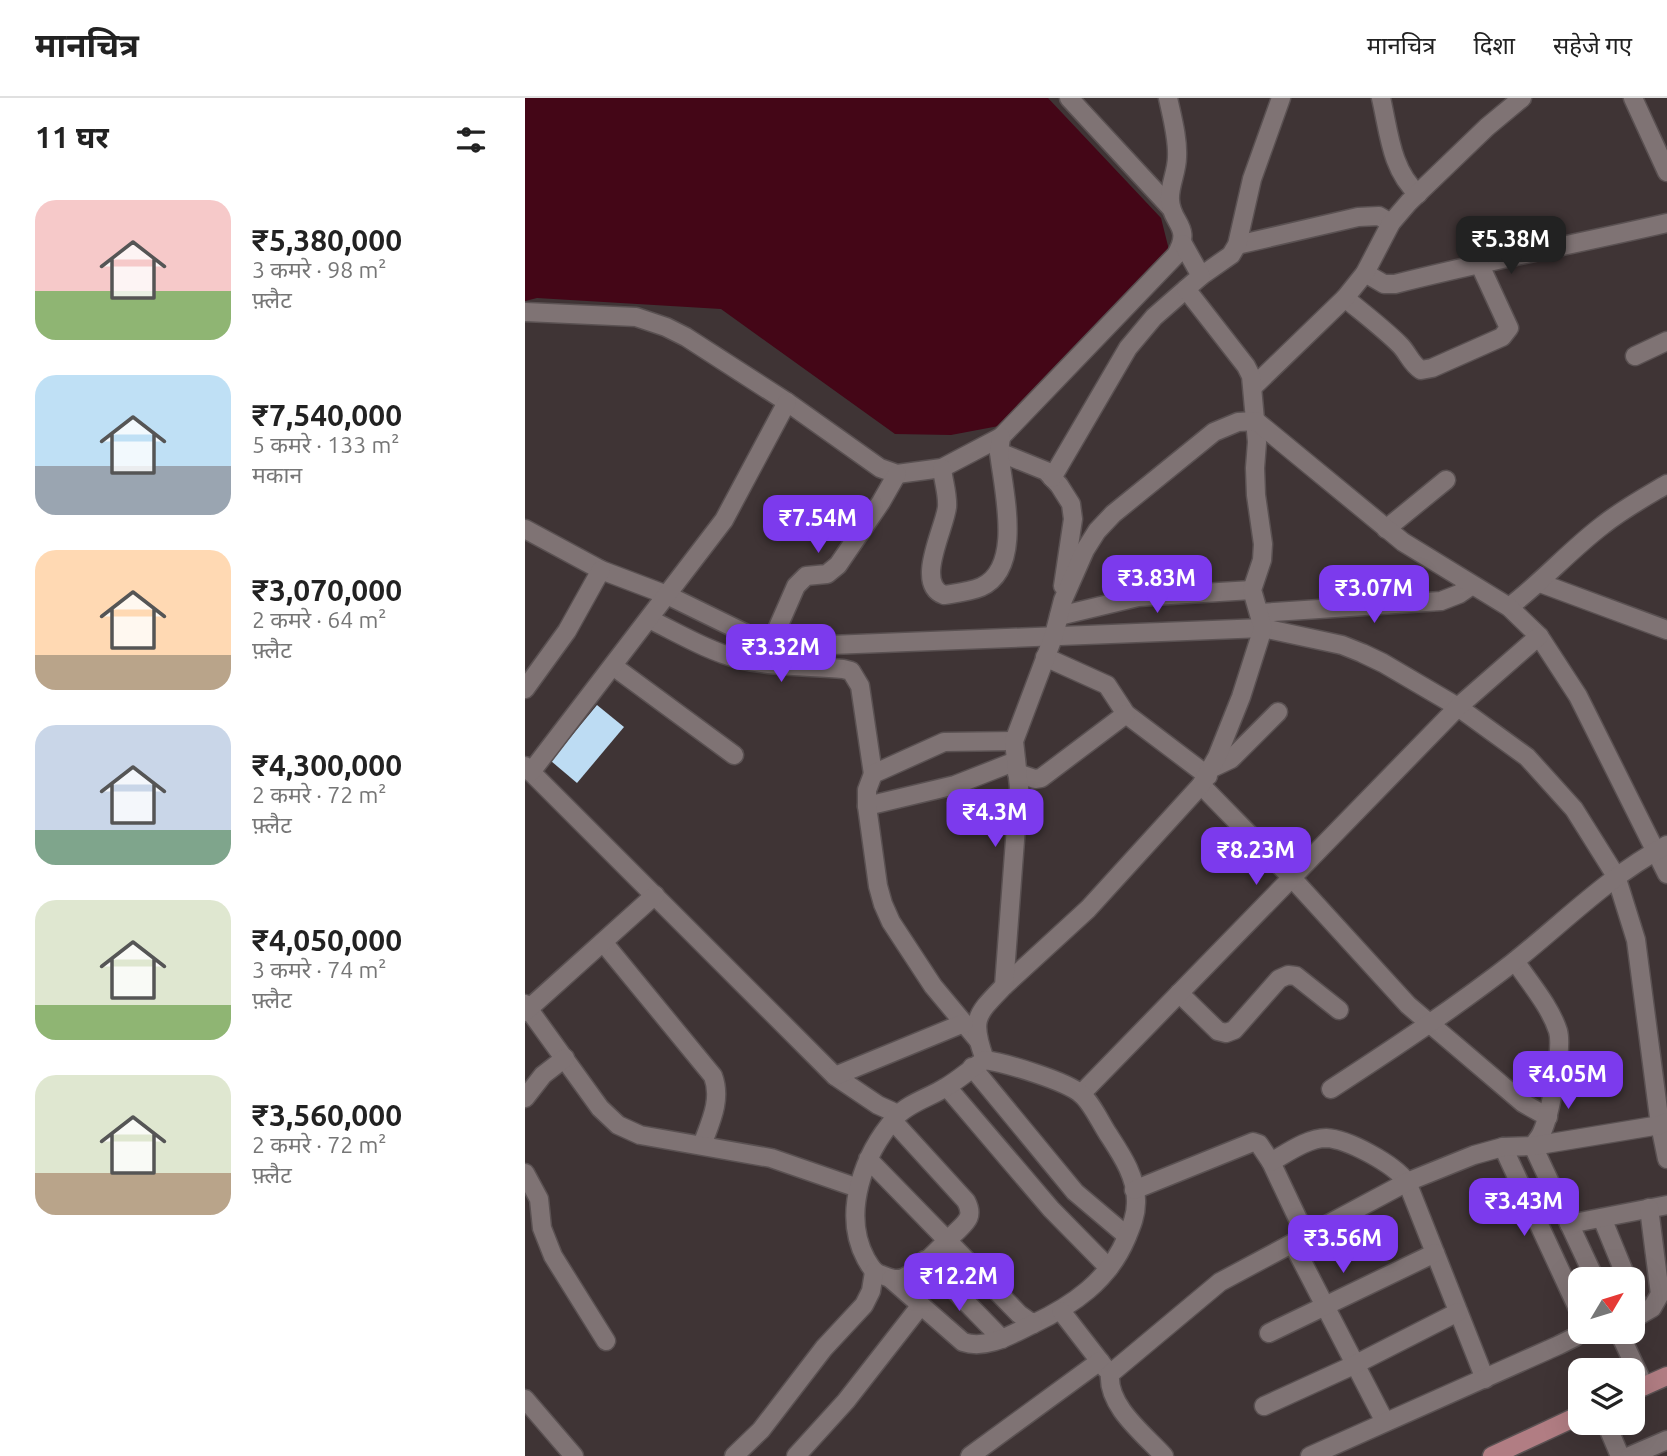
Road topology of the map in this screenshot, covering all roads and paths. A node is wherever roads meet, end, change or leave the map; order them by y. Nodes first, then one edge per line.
1 (1069, 98) edge
2 (1168, 98) edge
3 (1281, 98) edge
4 (1381, 98) edge
5 (1522, 98) edge
6 (1633, 98) edge
7 (1667, 172) edge
8 (1418, 194) junction
9 (1170, 207) junction
10 (1391, 223) junction
11 (1667, 223) edge
12 (1183, 244) junction
13 (1237, 245) junction
14 (1479, 263) junction
15 (1365, 273) junction
16 (1201, 276) junction
17 (1186, 289) junction
18 (1345, 298) junction
19 (525, 312) edge
20 (1667, 341) edge
21 (1635, 356) dead end
22 (1252, 387) junction
23 (787, 402) junction
24 (1256, 421) junction
25 (1000, 444) junction
26 (942, 468) junction
27 (897, 474) junction
28 (1052, 478) junction
29 (1446, 480) dead end
30 (1667, 484) edge
31 (525, 529) edge
32 (1386, 529) junction
33 (601, 570) junction
34 (1540, 583) junction
35 (1472, 585) junction
36 (1252, 590) junction
37 (667, 596) junction
38 (1509, 607) junction
39 (1061, 608) junction
40 (649, 619) junction
41 (1261, 621) junction
42 (1667, 630) edge
43 (1054, 635) junction
44 (1539, 636) junction
45 (771, 643) junction
46 (1045, 657) junction
47 (613, 666) junction
48 (525, 689) edge
49 (1458, 707) junction
50 (1278, 712) dead end
51 (1126, 714) junction
52 (1014, 741) junction
53 (734, 755) dead end
54 (1017, 767) junction
55 (528, 769) edge
56 (873, 774) junction
57 (1207, 776) junction
58 (867, 806) junction
59 (1661, 848) edge
60 (1667, 874) edge
61 (1616, 876) junction
62 (1292, 878) junction
63 (656, 895) junction
64 (603, 942) junction
65 (1515, 961) junction
66 (1004, 985) junction
67 (1179, 993) junction
68 (526, 1008) edge
69 (1339, 1010) dead end
70 (964, 1023) junction
71 (1431, 1023) junction
72 (978, 1040) junction
73 (565, 1058) junction
74 (978, 1063) junction
75 (835, 1076) junction
76 (947, 1087) junction
77 (1331, 1089) dead end
78 (1081, 1094) junction
79 (525, 1098) edge
80 (895, 1117) junction
81 (1548, 1117) junction
82 (1664, 1124) edge
83 (702, 1145) junction
84 (1533, 1146) junction
85 (1503, 1147) junction
86 (1667, 1158) edge
87 (868, 1159) junction
88 (1271, 1161) junction
89 (525, 1173) edge
90 (1406, 1182) junction
91 (858, 1188) junction
92 (1134, 1190) junction
93 (1658, 1206) edge
94 (1602, 1218) junction
95 (1569, 1224) junction
96 (1128, 1236) junction
97 (1299, 1240) junction
98 (946, 1242) junction
99 (1435, 1253) junction
100 (925, 1260) junction
101 (1589, 1267) edge
102 (1622, 1267) edge
103 (1109, 1268) junction
104 (874, 1272) junction
105 (891, 1279) junction
106 (1568, 1287) edge
107 (921, 1305) junction
108 (1325, 1306) junction
109 (1061, 1311) junction
110 (1458, 1312) junction
111 (1645, 1312) edge
112 (1033, 1324) junction
113 (1269, 1333) dead end
114 (1002, 1339) junction
115 (1568, 1340) edge
116 (606, 1342) dead end
117 (1356, 1364) junction
118 (1105, 1367) junction
119 (1667, 1376) edge
120 (1485, 1379) junction
121 (1645, 1386) edge
122 (525, 1399) edge
123 (1264, 1406) dead end
124 (1568, 1421) edge
125 (1385, 1422) junction
126 (1611, 1435) edge
127 (1667, 1440) edge
128 (574, 1456) edge
129 (734, 1456) edge
130 (796, 1456) edge
131 (971, 1456) edge
132 (1164, 1456) edge
133 (1310, 1456) edge
134 (1492, 1456) edge
135 (1620, 1456) edge
136 (1630, 1456) edge

1 - 9 street
2 - 9 street
3 - 13 street
4 - 8 street
5 - 8 street
6 - 7 street
8 - 10 street
9 - 12 street
10 - 13 street
10 - 15 street
11 - 14 street
12 - 16 street
12 - 25 street
13 - 16 street
14 - 15 street
14 - 18 street
15 - 18 street
16 - 17 street
17 - 22 street
17 - 28 street
18 - 22 street
19 - 23 street
20 - 21 street
22 - 24 street
23 - 27 street
23 - 37 street
24 - 32 street
24 - 36 street
24 - 39 street
25 - 26 street
25 - 26 street
25 - 28 street
26 - 27 street
27 - 45 street
28 - 39 street
29 - 32 street
30 - 34 street
31 - 33 street
32 - 35 street
33 - 37 street
33 - 48 street
34 - 38 street
34 - 42 street
35 - 38 street
35 - 41 street
36 - 39 street
36 - 41 street
37 - 40 street
37 - 45 street
38 - 44 street
39 - 43 street
40 - 47 street
40 - 56 street
41 - 43 street
41 - 49 street
41 - 57 street
43 - 45 street
43 - 46 street
44 - 49 street
44 - 59 street
46 - 51 street
46 - 52 street
47 - 53 street
47 - 55 street
49 - 61 street
49 - 62 street
50 - 57 street
51 - 54 street
51 - 57 street
52 - 54 street
52 - 56 street
54 - 58 street
54 - 66 street
55 - 63 street
56 - 58 street
57 - 62 street
57 - 66 street
58 - 70 street
59 - 60 street
59 - 61 street
61 - 65 street
61 - 82 street
62 - 67 street
62 - 71 street
63 - 64 street
63 - 75 street
64 - 68 street
64 - 83 street
65 - 71 street
65 - 81 street
66 - 72 street
67 - 69 street
67 - 78 street
68 - 73 street
70 - 72 street
70 - 75 street
71 - 77 street
71 - 81 street
72 - 74 street
73 - 79 street
73 - 83 street
74 - 76 street
74 - 78 street
74 - 96 street
75 - 80 street
76 - 80 street
76 - 103 street
78 - 92 street
80 - 87 street
80 - 98 street
81 - 84 street
82 - 84 street
82 - 86 street
83 - 91 street
84 - 85 street
84 - 95 street
85 - 90 street
85 - 106 street
87 - 91 street
87 - 98 street
88 - 90 street
88 - 92 street
88 - 97 street
89 - 116 street
90 - 97 street
90 - 99 street
91 - 104 street
92 - 96 street
93 - 94 street
93 - 111 street
94 - 95 street
94 - 102 street
95 - 101 street
96 - 103 street
97 - 108 street
97 - 118 street
98 - 100 street
98 - 112 street
99 - 108 street
99 - 110 street
100 - 105 street
100 - 114 street
103 - 109 street
104 - 105 street
104 - 129 street
105 - 107 street
107 - 114 street
107 - 130 street
108 - 113 street
108 - 117 street
109 - 112 street
109 - 118 street
110 - 117 street
110 - 120 street
112 - 114 street
115 - 120 street
117 - 123 street
117 - 125 street
118 - 131 street
118 - 132 street
119 - 121 main road
120 - 125 street
122 - 128 street
124 - 134 main road
125 - 133 street
126 - 135 street
127 - 136 street

